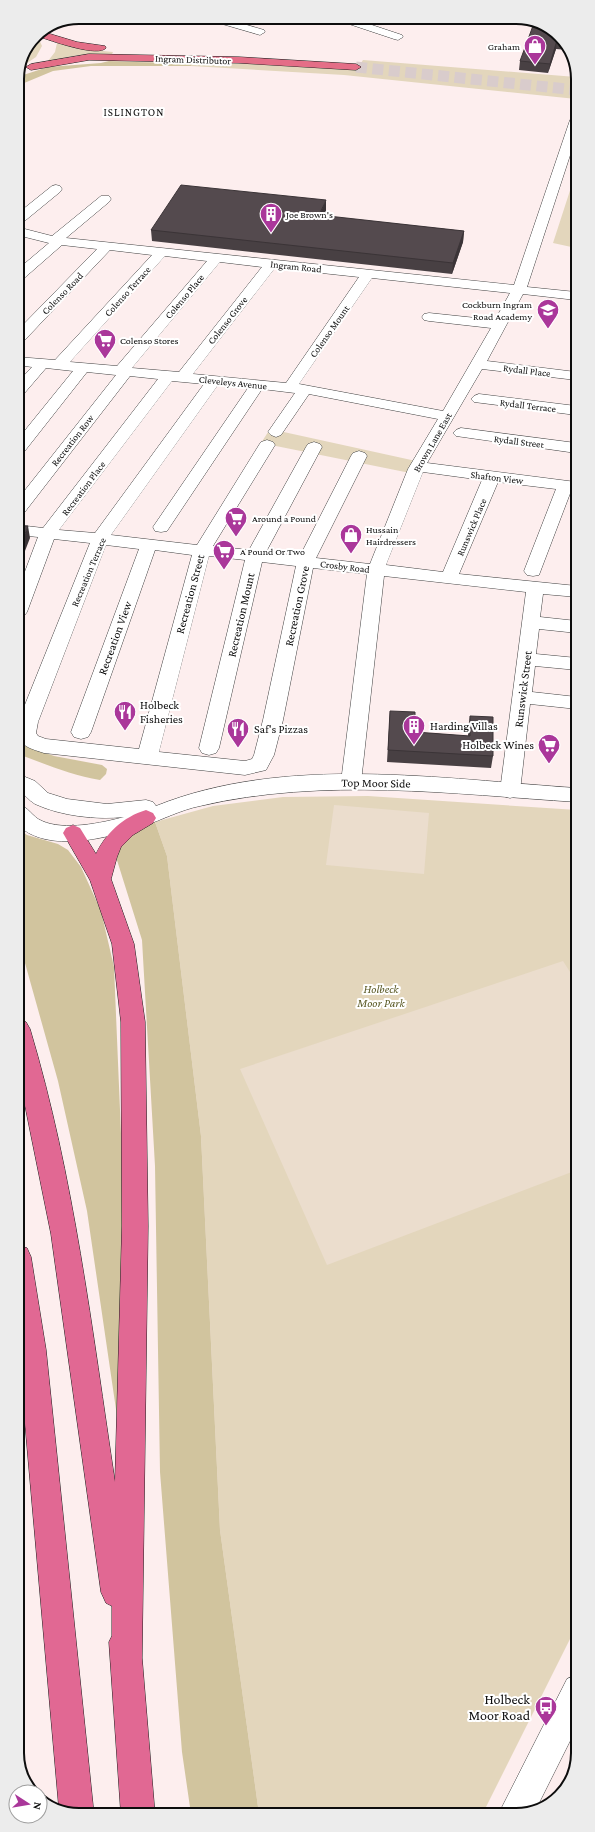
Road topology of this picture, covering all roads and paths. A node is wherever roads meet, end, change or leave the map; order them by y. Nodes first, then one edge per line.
1 (233, 24) edge
2 (359, 24) edge
3 (376, 24) edge
4 (368, 27) junction
5 (48, 32) edge
6 (49, 32) edge
7 (49, 32) edge
8 (260, 32) dead end
9 (398, 37) dead end
10 (114, 45) dead end
11 (128, 47) dead end
12 (173, 52) junction
13 (31, 67) junction
14 (25, 69) edge
15 (571, 135) edge
16 (56, 189) dead end
17 (105, 199) dead end
18 (24, 215) edge
19 (24, 233) edge
20 (56, 240) junction
21 (24, 246) dead end
22 (107, 246) junction
23 (162, 252) junction
24 (216, 258) junction
25 (271, 264) junction
26 (24, 270) edge
27 (368, 274) junction
28 (519, 290) junction
29 (571, 295) edge
30 (429, 317) dead end
31 (500, 325) junction
32 (24, 333) edge
33 (24, 362) edge
34 (43, 363) junction
35 (478, 364) junction
36 (59, 365) junction
37 (84, 367) junction
38 (124, 371) junction
39 (571, 375) edge
40 (176, 376) junction
41 (214, 380) junction
42 (24, 384) edge
43 (258, 384) junction
44 (297, 388) junction
45 (479, 399) dead end
46 (571, 410) edge
47 (447, 416) junction
48 (461, 433) dead end
49 (24, 441) edge
50 (314, 447) dead end
51 (571, 447) edge
52 (359, 456) dead end
53 (417, 467) junction
54 (492, 476) junction
55 (570, 487) edge
56 (24, 501) edge
57 (161, 527) dead end
58 (24, 531) edge
59 (48, 533) junction
60 (100, 539) junction
61 (149, 544) junction
62 (202, 550) junction
63 (255, 556) junction
64 (306, 561) junction
65 (376, 569) junction
66 (450, 578) junction
67 (534, 579) junction
68 (571, 590) edge
69 (24, 596) edge
70 (531, 622) junction
71 (571, 626) edge
72 (526, 659) junction
73 (571, 663) edge
74 (522, 698) junction
75 (571, 702) edge
76 (81, 732) dead end
77 (209, 748) dead end
78 (147, 758) junction
79 (351, 782) junction
80 (24, 784) edge
81 (510, 791) junction
82 (571, 796) edge
83 (41, 798) junction
84 (177, 805) junction
85 (24, 817) edge
86 (146, 818) junction
87 (73, 833) junction
88 (100, 879) junction
89 (24, 1049) edge
90 (24, 1296) edge
91 (127, 1656) junction
92 (571, 1704) edge
93 (76, 1808) edge
94 (138, 1808) edge
95 (519, 1808) edge

1 - 8 street
2 - 4 street
3 - 4 street
4 - 9 street
5 - 13 highway
6 - 10 highway
7 - 12 highway, Ingram Distributor
11 - 12 highway
12 - 13 highway, Ingram Distributor
13 - 14 highway
15 - 28 street, Brown Lane East
16 - 18 street
17 - 20 street
19 - 20 street, Ingram Road
20 - 21 street
20 - 22 street, Ingram Road
20 - 26 street
22 - 23 street, Ingram Road
22 - 32 street, Colenso Road
23 - 24 street, Ingram Road
23 - 36 street, Colenso Terrace
24 - 25 street, Ingram Road
24 - 38 street, Colenso Place
25 - 27 street, Ingram Road
25 - 40 street, Colenso Grove
27 - 28 street, Ingram Road
27 - 44 street, Colenso Mount
28 - 29 street, Ingram Road
28 - 31 street, Brown Lane East
30 - 31 street
31 - 35 street, Brown Lane East
33 - 34 street, Cleveleys Avenue
34 - 36 street, Cleveleys Avenue
34 - 42 street
35 - 39 street, Rydall Place
35 - 47 street, Brown Lane East
36 - 37 street, Cleveleys Avenue
37 - 38 street, Cleveleys Avenue
37 - 49 street
38 - 40 street, Cleveleys Avenue
38 - 56 street, Recreation Row
40 - 41 street, Cleveleys Avenue
40 - 59 street, Recreation Place
41 - 43 street, Cleveleys Avenue
41 - 60 street, Recreation Terrace
43 - 44 street, Cleveleys Avenue
43 - 57 street
44 - 47 street, Cleveleys Avenue
44 - 62 street, Recreation Street
45 - 46 street, Rydall Terrace
47 - 53 street, Brown Lane East
48 - 51 street, Rydall Street
50 - 63 street, Recreation Mount
52 - 64 street, Recreation Grove
53 - 54 street, Shafton View
53 - 65 street, Brown Lane East
54 - 55 street, Shafton View
54 - 66 street, Runswick Place
55 - 67 street, Runswick Street
58 - 59 street, Crosby Road
59 - 60 street, Crosby Road
59 - 69 street, Recreation Place
60 - 61 street, Crosby Road
60 - 78 street, Recreation Terrace
61 - 62 street, Crosby Road
61 - 76 street, Recreation View
62 - 63 street, Crosby Road
62 - 78 street, Recreation Street
63 - 64 street, Crosby Road
63 - 77 street, Recreation Mount
64 - 65 street, Crosby Road
64 - 78 street, Recreation Grove
65 - 66 street, Crosby Road
65 - 79 street, Brown Lane East
66 - 67 street, Crosby Road
67 - 68 street, Crosby Road
67 - 70 street, Runswick Street
70 - 71 street
70 - 72 street, Runswick Street
72 - 73 street
72 - 74 street, Runswick Street
74 - 75 street
74 - 81 street, Runswick Street
79 - 81 street, Top Moor Side
79 - 84 street, Top Moor Side
80 - 83 street, Top Moor Side
81 - 82 street, Top Moor Side
83 - 84 street, Top Moor Side
83 - 87 street
84 - 86 street, Top Moor Side
85 - 87 street, Top Moor Side
86 - 87 street, Top Moor Side
86 - 88 highway
87 - 88 highway
88 - 91 highway
89 - 91 highway
90 - 93 highway
91 - 94 highway
92 - 95 street

